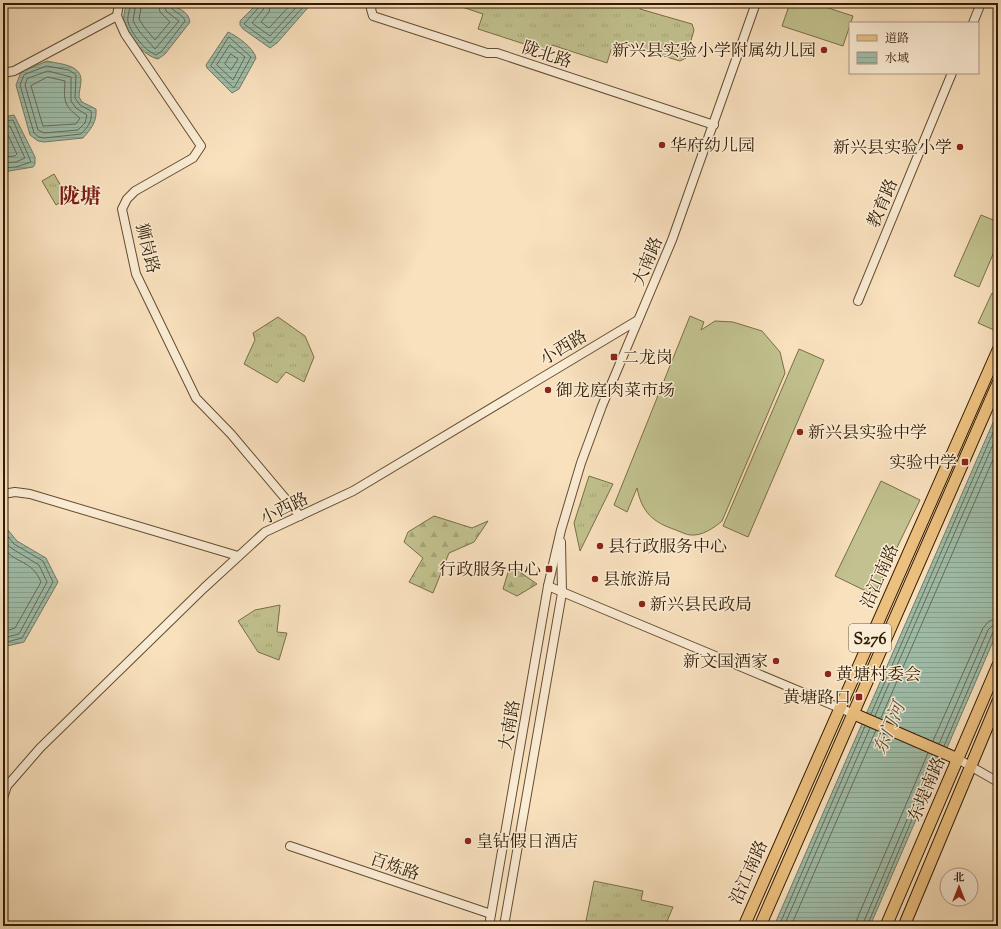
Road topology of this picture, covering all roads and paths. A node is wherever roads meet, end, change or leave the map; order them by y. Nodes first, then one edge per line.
1 (119, 3) edge
2 (373, 3) edge
3 (756, 3) edge
4 (982, 3) edge
5 (117, 16) junction
6 (973, 22) edge
7 (3, 73) edge
8 (952, 74) edge
9 (714, 125) junction
10 (858, 301) dead end
11 (638, 320) junction
12 (998, 350) edge
13 (998, 383) edge
14 (3, 494) edge
15 (300, 516) junction
16 (561, 530) junction
17 (238, 556) junction
18 (548, 586) junction
19 (562, 593) junction
20 (998, 666) edge
21 (998, 701) edge
22 (839, 707) junction
23 (854, 714) junction
24 (958, 758) junction
25 (970, 766) junction
26 (998, 782) edge
27 (3, 798) edge
28 (290, 846) dead end
29 (491, 914) junction
30 (489, 926) edge
31 (504, 926) edge
32 (744, 926) edge
33 (760, 926) edge
34 (886, 926) edge
35 (904, 926) edge

1 - 5 street
2 - 9 street, 陇北路
3 - 9 street, 大南路
4 - 6 street
5 - 7 street
5 - 15 street, 狮岗路
8 - 10 street, 教育路
9 - 11 street, 大南路
11 - 15 street, 小西路
11 - 16 street, 大南路
12 - 22 main road, 沿江南路 / S276
13 - 23 main road, 沿江南路 / S276
14 - 17 street
15 - 17 street, 小西路
16 - 18 street, 大南路
16 - 19 street, 大南路
17 - 27 street, 小西路
18 - 19 street
18 - 29 street, 大南路
19 - 22 street
19 - 31 street, 大南路
20 - 24 main road, 东堤南路
21 - 25 main road, 东堤南路
22 - 23 street
22 - 32 main road, 沿江南路 / S276
23 - 24 main road
23 - 33 main road, 沿江南路 / S276
24 - 25 street
24 - 34 main road, 东堤南路
25 - 26 street
25 - 35 main road, 东堤南路
28 - 29 street, 百炼路
29 - 30 street, 大南路

